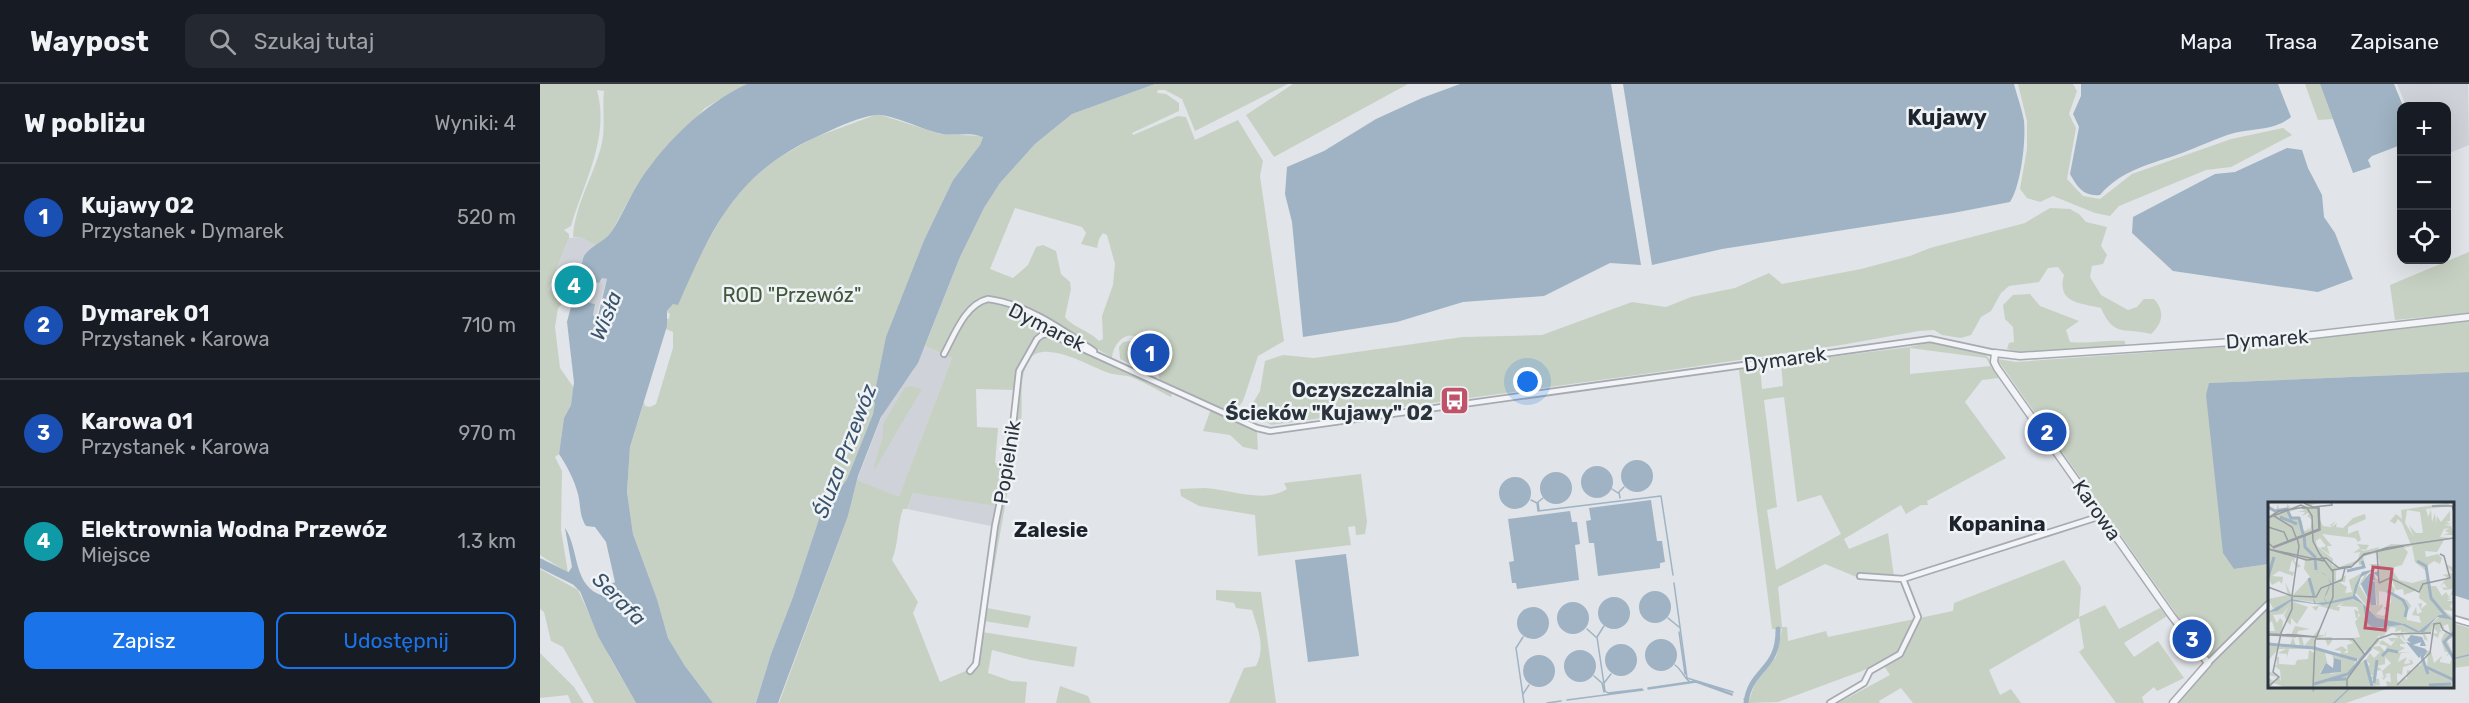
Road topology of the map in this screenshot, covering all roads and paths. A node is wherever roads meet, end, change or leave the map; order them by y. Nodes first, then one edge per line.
1 (2469, 317) edge
2 (1995, 353) junction
3 (944, 354) dead end
4 (1105, 359) junction
5 (1115, 363) joint
6 (2101, 516) junction
7 (1860, 576) dead end
8 (1903, 579) junction
9 (2268, 604) edge
10 (2454, 619) edge
11 (2469, 623) edge
12 (2208, 663) junction
13 (970, 671) dead end
14 (1830, 703) edge
15 (2173, 703) edge

1 - 2 street, Dymarek
2 - 5 street, Dymarek
2 - 6 street, Karowa
3 - 4 street, Dymarek
4 - 5 street, Popielnik
4 - 13 street, Popielnik
6 - 8 street
6 - 12 street, Karowa
7 - 8 street
8 - 14 street
9 - 12 street
10 - 11 street
12 - 15 street

